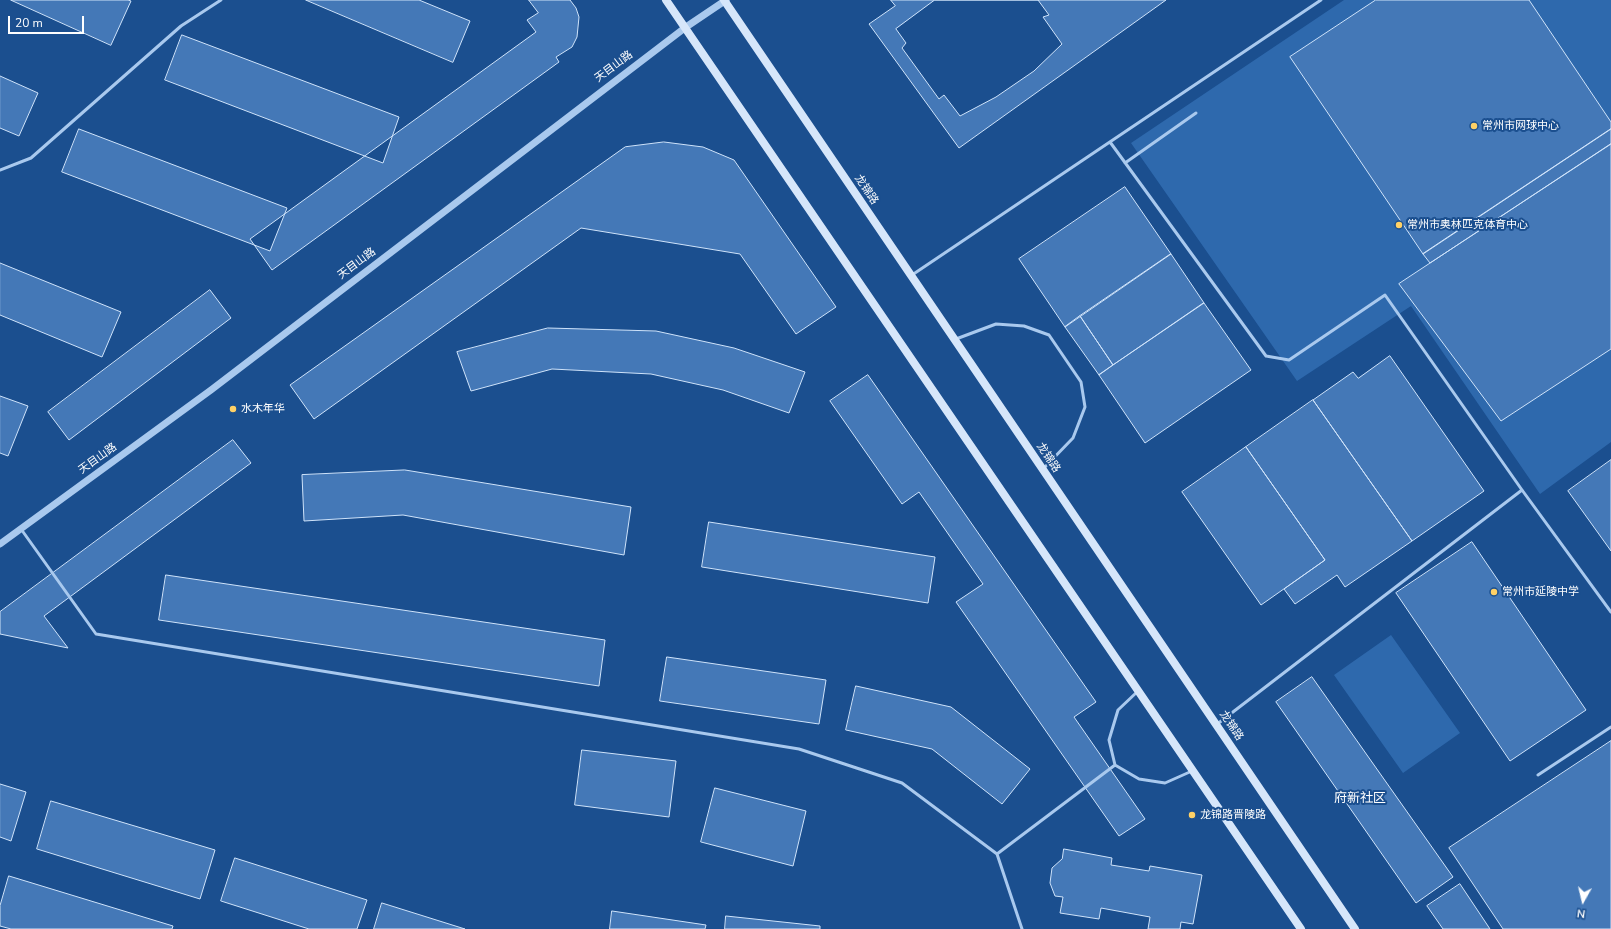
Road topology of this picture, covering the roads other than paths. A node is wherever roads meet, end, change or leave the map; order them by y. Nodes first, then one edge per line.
1 (221, 0) edge
2 (666, 0) edge
3 (725, 0) edge
4 (1321, 0) edge
5 (686, 27) junction
6 (1196, 112) dead end
7 (1110, 142) junction
8 (1125, 163) junction
9 (0, 170) edge
10 (911, 276) junction
11 (954, 340) junction
12 (1043, 470) junction
13 (1522, 490) junction
14 (21, 529) junction
15 (0, 544) edge
16 (1611, 612) edge
17 (1138, 690) junction
18 (1216, 725) junction
19 (1611, 728) edge
20 (1115, 764) junction
21 (1193, 771) junction
22 (1538, 775) dead end
23 (998, 854) junction
24 (1022, 929) edge
25 (1301, 929) edge
26 (1355, 929) edge

1 - 9 lane
2 - 5 main road
3 - 5 street, 天目山路
3 - 10 main road, 龙锦路
4 - 7 lane
5 - 14 street, 天目山路
5 - 17 main road
6 - 8 lane
7 - 8 lane
7 - 10 lane
8 - 13 lane
10 - 11 main road, 龙锦路
11 - 12 main road, 龙锦路
11 - 12 lane
12 - 18 main road, 龙锦路
13 - 16 lane
13 - 18 lane
14 - 15 street, 天目山路
14 - 23 lane
17 - 20 lane
17 - 21 main road
18 - 26 main road, 龙锦路
19 - 22 lane
20 - 21 lane
20 - 23 lane
21 - 25 main road
23 - 24 lane

